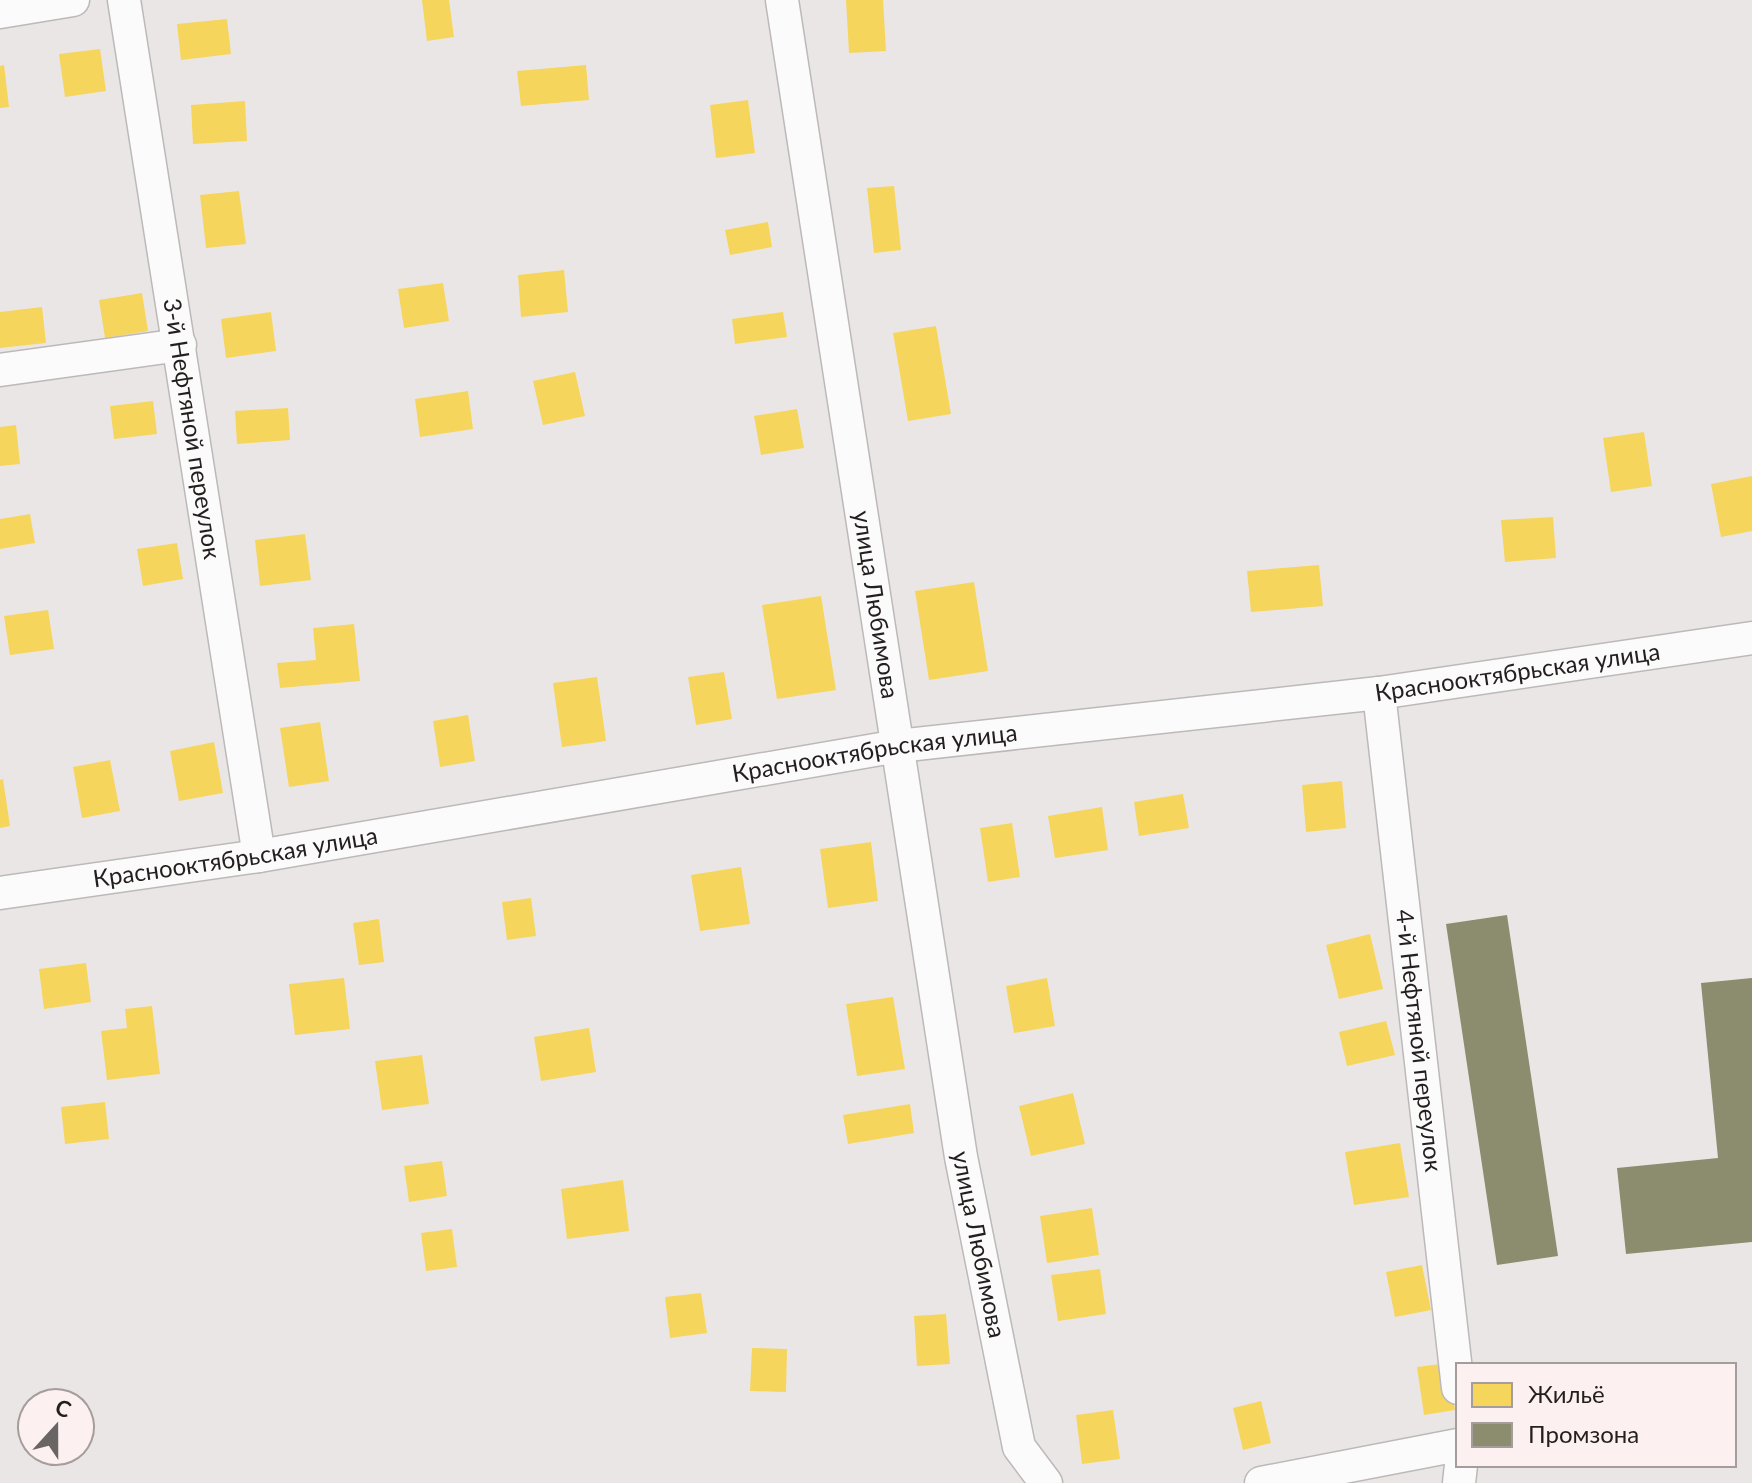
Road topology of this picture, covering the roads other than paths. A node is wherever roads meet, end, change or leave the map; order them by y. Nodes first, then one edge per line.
1 (73, 0) edge
2 (124, 0) edge
3 (782, 0) edge
4 (0, 12) edge
5 (180, 345) junction
6 (0, 370) edge
7 (1752, 638) edge
8 (1379, 693) junction
9 (898, 746) junction
10 (259, 856) junction
11 (0, 893) edge
12 (1456, 1370) edge
13 (1456, 1445) edge
14 (1046, 1483) edge
15 (1261, 1483) edge

1 - 4 street
2 - 5 street, 3-й Нефтяной переулок
3 - 9 street, улица Любимова
5 - 6 street
5 - 10 street, 3-й Нефтяной переулок
7 - 8 street, Краснооктябрьская улица
8 - 9 street, Краснооктябрьская улица
8 - 12 street, 4-й Нефтяной переулок
9 - 10 street, Краснооктябрьская улица
9 - 14 street, улица Любимова
10 - 11 street, Краснооктябрьская улица
13 - 15 street

